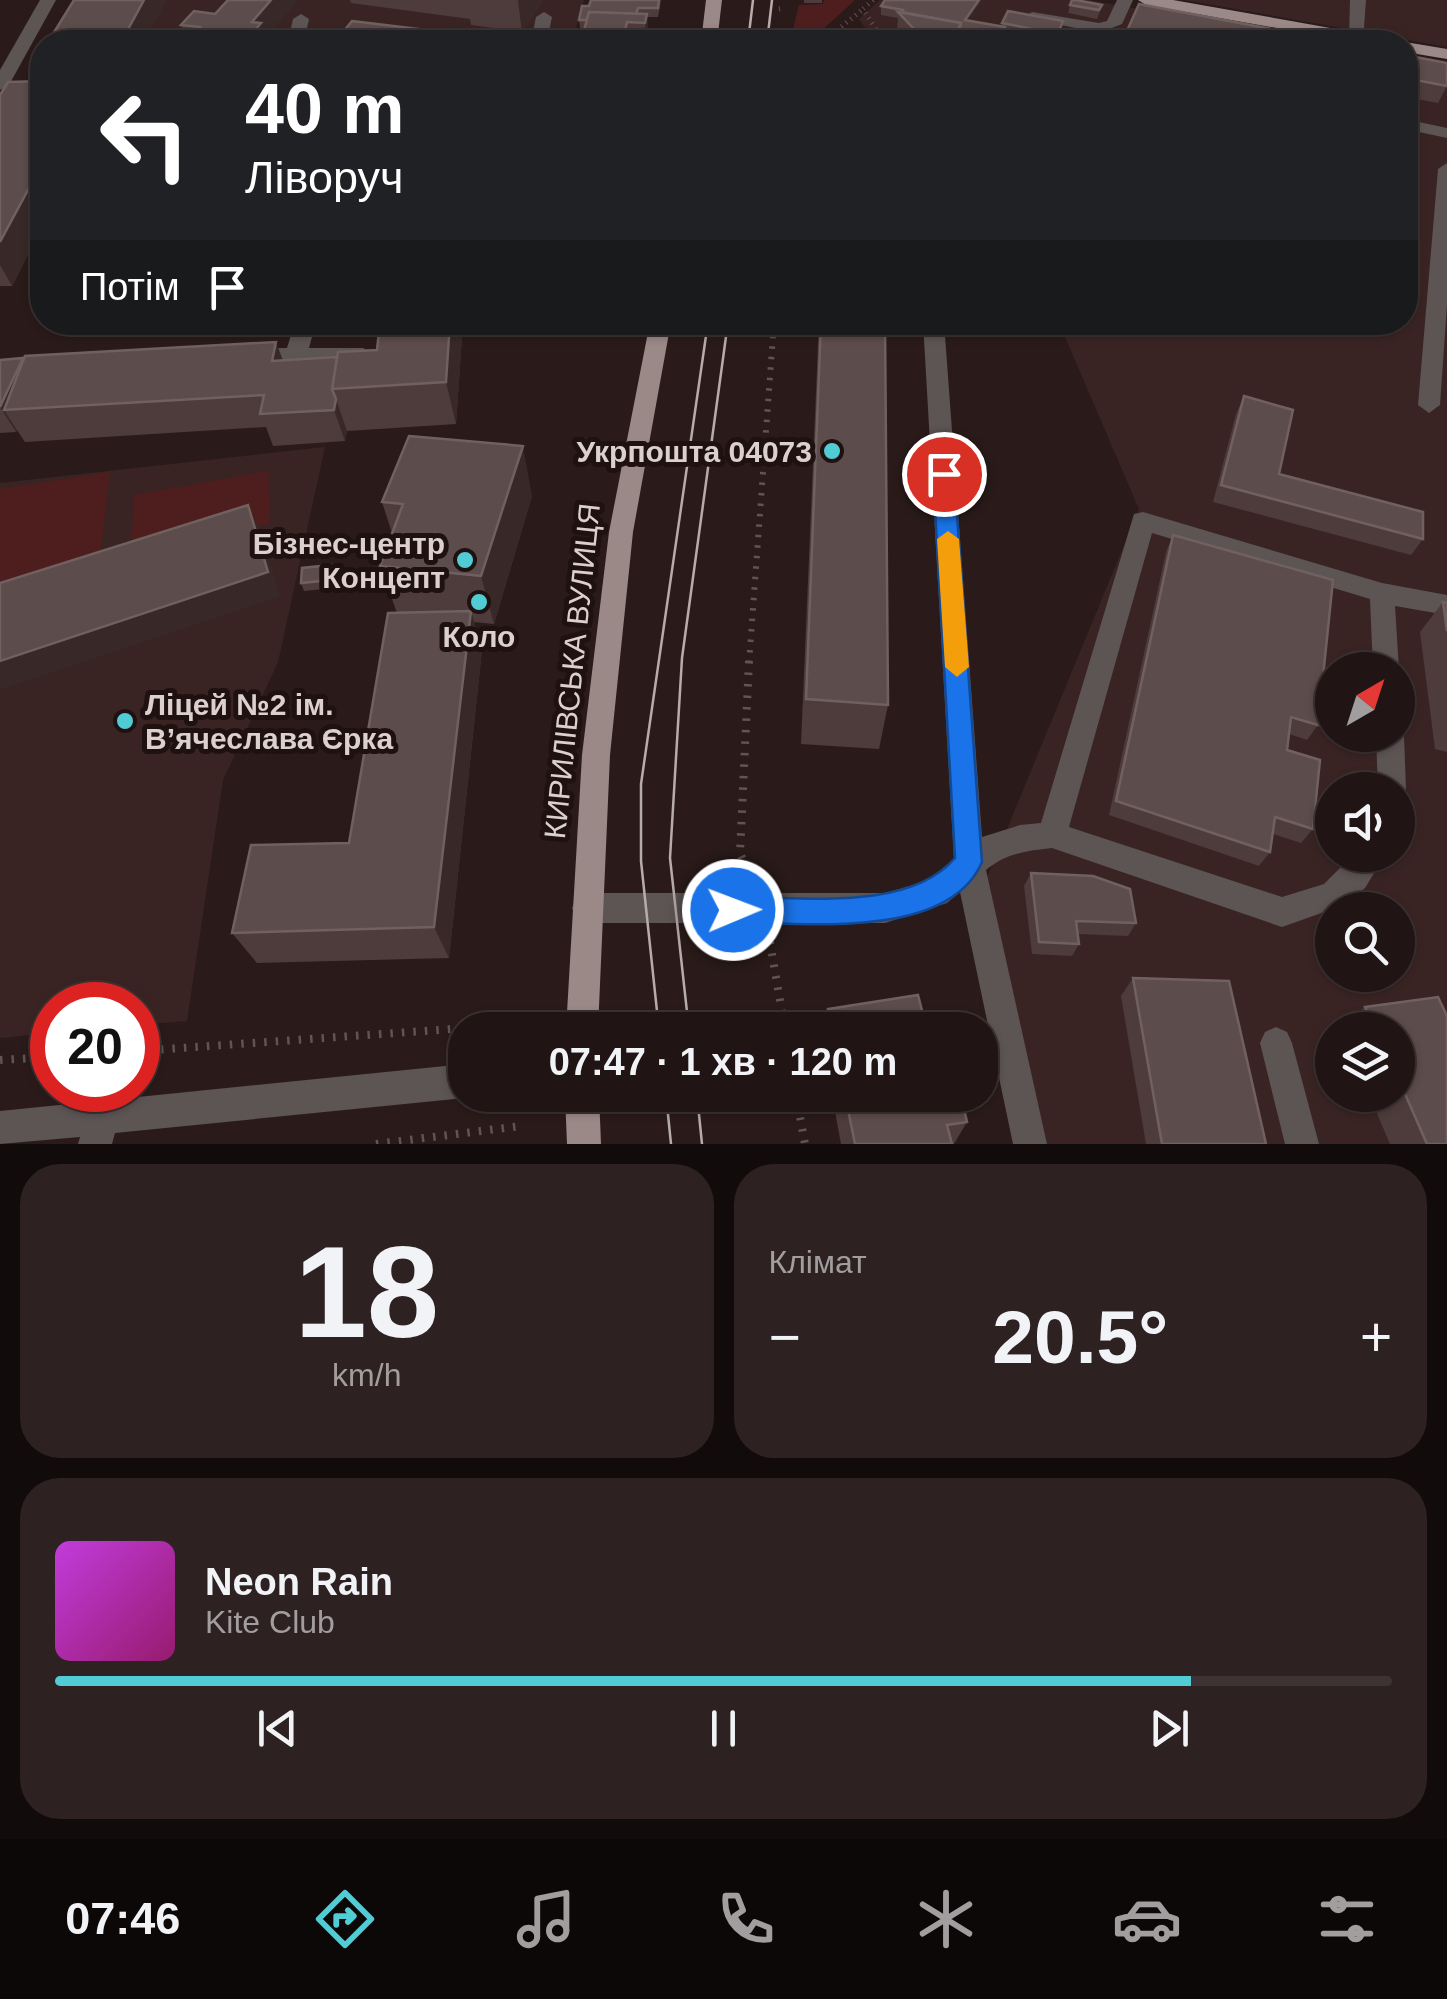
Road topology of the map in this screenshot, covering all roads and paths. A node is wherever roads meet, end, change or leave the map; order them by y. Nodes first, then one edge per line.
1 (48, 0) edge
2 (714, 0) edge
3 (872, 0) edge
4 (1125, 0) edge
5 (1146, 0) edge
6 (1358, 0) edge
7 (864, 9) junction
8 (1020, 14) edge
9 (544, 17) dead end
10 (302, 19) dead end
11 (1099, 28) junction
12 (34, 30) edge
13 (299, 30) edge
14 (541, 30) edge
15 (710, 30) edge
16 (838, 30) edge
17 (877, 30) edge
18 (1095, 30) edge
19 (1312, 30) edge
20 (1356, 30) edge
21 (30, 38) edge
22 (1418, 49) edge
23 (1447, 54) edge
24 (3, 96) edge
25 (1418, 127) edge
26 (1447, 133) edge
27 (1447, 169) edge
28 (302, 335) edge
29 (659, 335) edge
30 (773, 335) edge
31 (935, 335) edge
32 (296, 355) junction
33 (363, 355) edge
34 (222, 356) edge
35 (1429, 404) dead end
36 (1382, 594) junction
37 (1447, 605) edge
38 (1385, 652) edge
39 (1052, 835) junction
40 (969, 862) junction
41 (1358, 872) edge
42 (587, 908) junction
43 (764, 909) junction
44 (583, 1012) edge
45 (782, 1012) edge
46 (448, 1029) edge
47 (1276, 1043) dead end
48 (160, 1049) edge
49 (30, 1058) edge
50 (0, 1060) edge
51 (448, 1083) edge
52 (583, 1112) edge
53 (799, 1112) edge
54 (521, 1126) dead end
55 (0, 1128) edge
56 (99, 1130) edge
57 (376, 1144) edge
58 (584, 1144) edge
59 (805, 1144) edge
60 (1030, 1144) edge
61 (1302, 1144) edge

1 - 12 street
2 - 15 main road
3 - 7 path
4 - 11 street
5 - 19 main road
6 - 20 street
7 - 16 path
7 - 17 path
8 - 11 street
9 - 14 street
10 - 13 street
11 - 18 street
21 - 24 street
22 - 23 main road
25 - 26 street
27 - 35 street
28 - 32 street
29 - 42 main road, КИРИЛІВСЬКА ВУЛИЦЯ
30 - 43 path
31 - 40 street
32 - 33 street
32 - 34 street
36 - 37 street
36 - 38 street
36 - 39 street
39 - 40 street
39 - 41 street
40 - 43 street
40 - 60 street
42 - 43 street
42 - 44 main road, КИРИЛІВСЬКА ВУЛИЦЯ
43 - 45 path
46 - 48 path
47 - 61 street
49 - 50 path
51 - 56 street
52 - 58 main road
53 - 59 path
54 - 57 path
55 - 56 street

